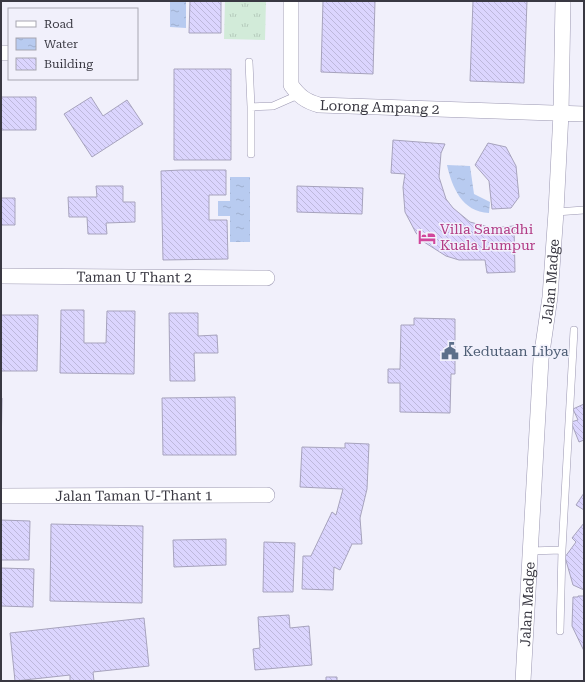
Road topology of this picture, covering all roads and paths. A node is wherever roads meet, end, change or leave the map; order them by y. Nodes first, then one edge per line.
1 (291, 1) edge
2 (563, 1) edge
3 (249, 62) dead end
4 (298, 95) junction
5 (251, 107) junction
6 (561, 113) junction
7 (584, 114) edge
8 (251, 154) dead end
9 (584, 210) edge
10 (556, 212) junction
11 (1, 276) edge
12 (267, 278) dead end
13 (574, 330) dead end
14 (267, 495) dead end
15 (1, 496) edge
16 (562, 550) junction
17 (529, 551) junction
18 (560, 631) dead end
19 (523, 681) edge

1 - 4 street
2 - 6 street, Jalan Madge
3 - 5 lane
4 - 5 lane
4 - 6 street, Lorong Ampang 2
5 - 8 lane
6 - 7 street, Lorong Ampang 2
6 - 10 street, Jalan Madge
9 - 10 lane
10 - 17 street, Jalan Madge
11 - 12 street, Taman U Thant 2
13 - 16 lane
14 - 15 street, Jalan Taman U-Thant 1
16 - 17 lane
16 - 18 lane
17 - 19 street, Jalan Madge

